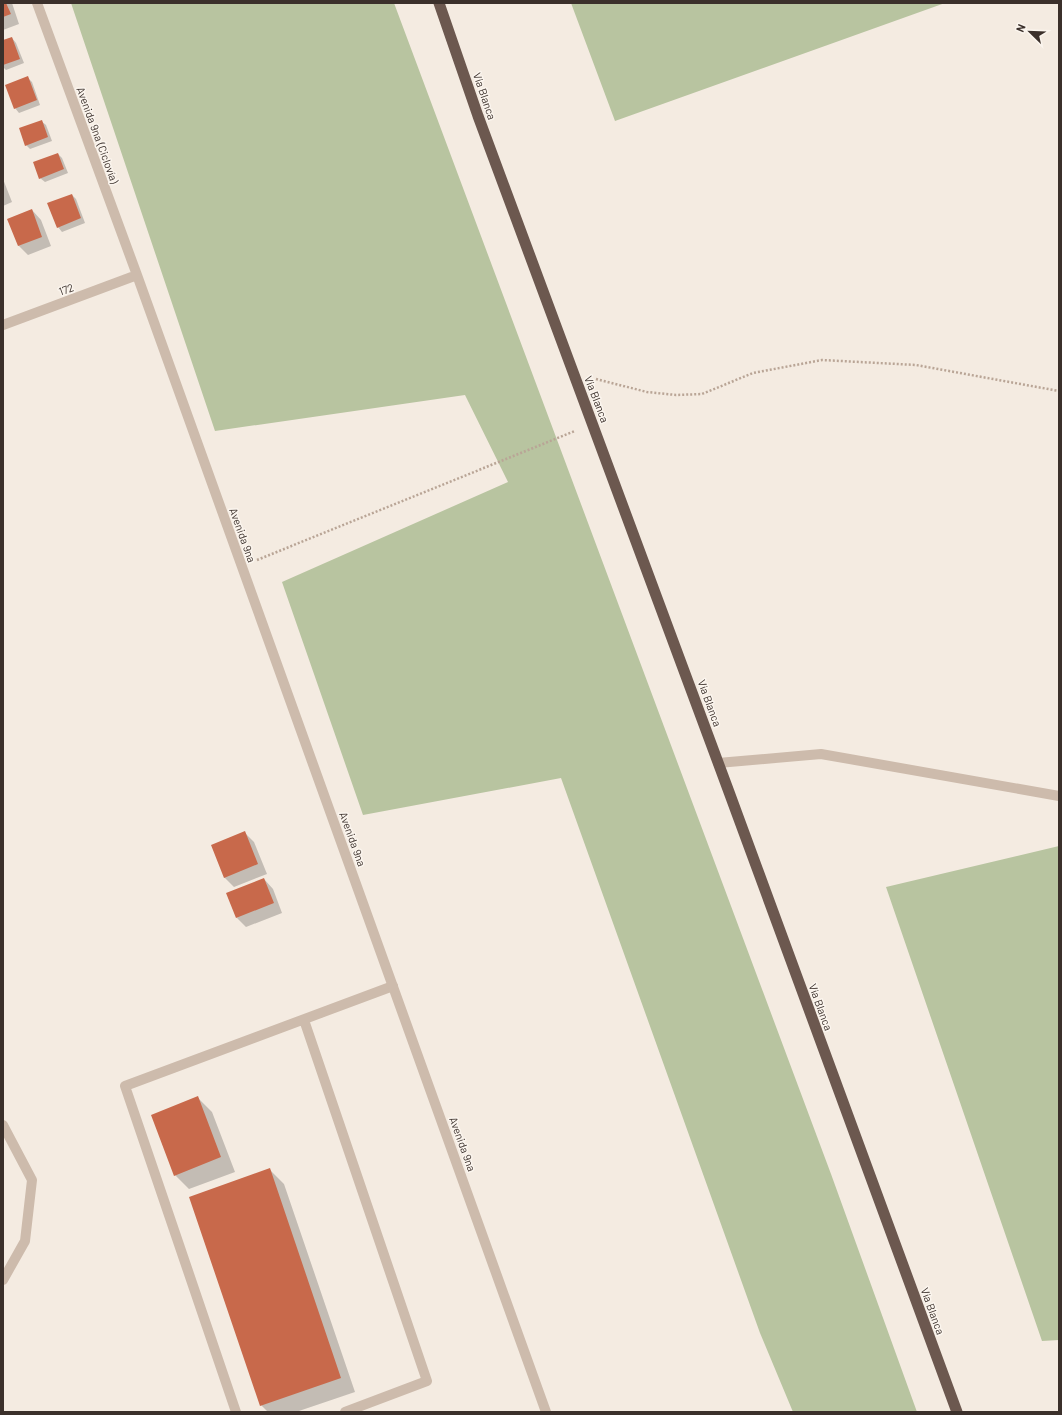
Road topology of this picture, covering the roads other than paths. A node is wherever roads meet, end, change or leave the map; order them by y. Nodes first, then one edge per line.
1 (37, 3) edge
2 (439, 3) edge
3 (138, 275) junction
4 (3, 325) edge
5 (718, 763) junction
6 (1059, 796) edge
7 (393, 986) junction
8 (304, 1020) junction
9 (3, 1125) edge
10 (3, 1280) edge
11 (236, 1412) edge
12 (345, 1412) edge
13 (546, 1412) edge
14 (957, 1412) edge

1 - 3 street, Avenida 9na (Ciclovía)
2 - 5 highway, Vía Blanca
3 - 4 street, 172
3 - 7 street, Avenida 9na
5 - 6 street
5 - 14 highway, Vía Blanca
7 - 8 street
7 - 13 street, Avenida 9na
8 - 11 street
8 - 12 street
9 - 10 street

